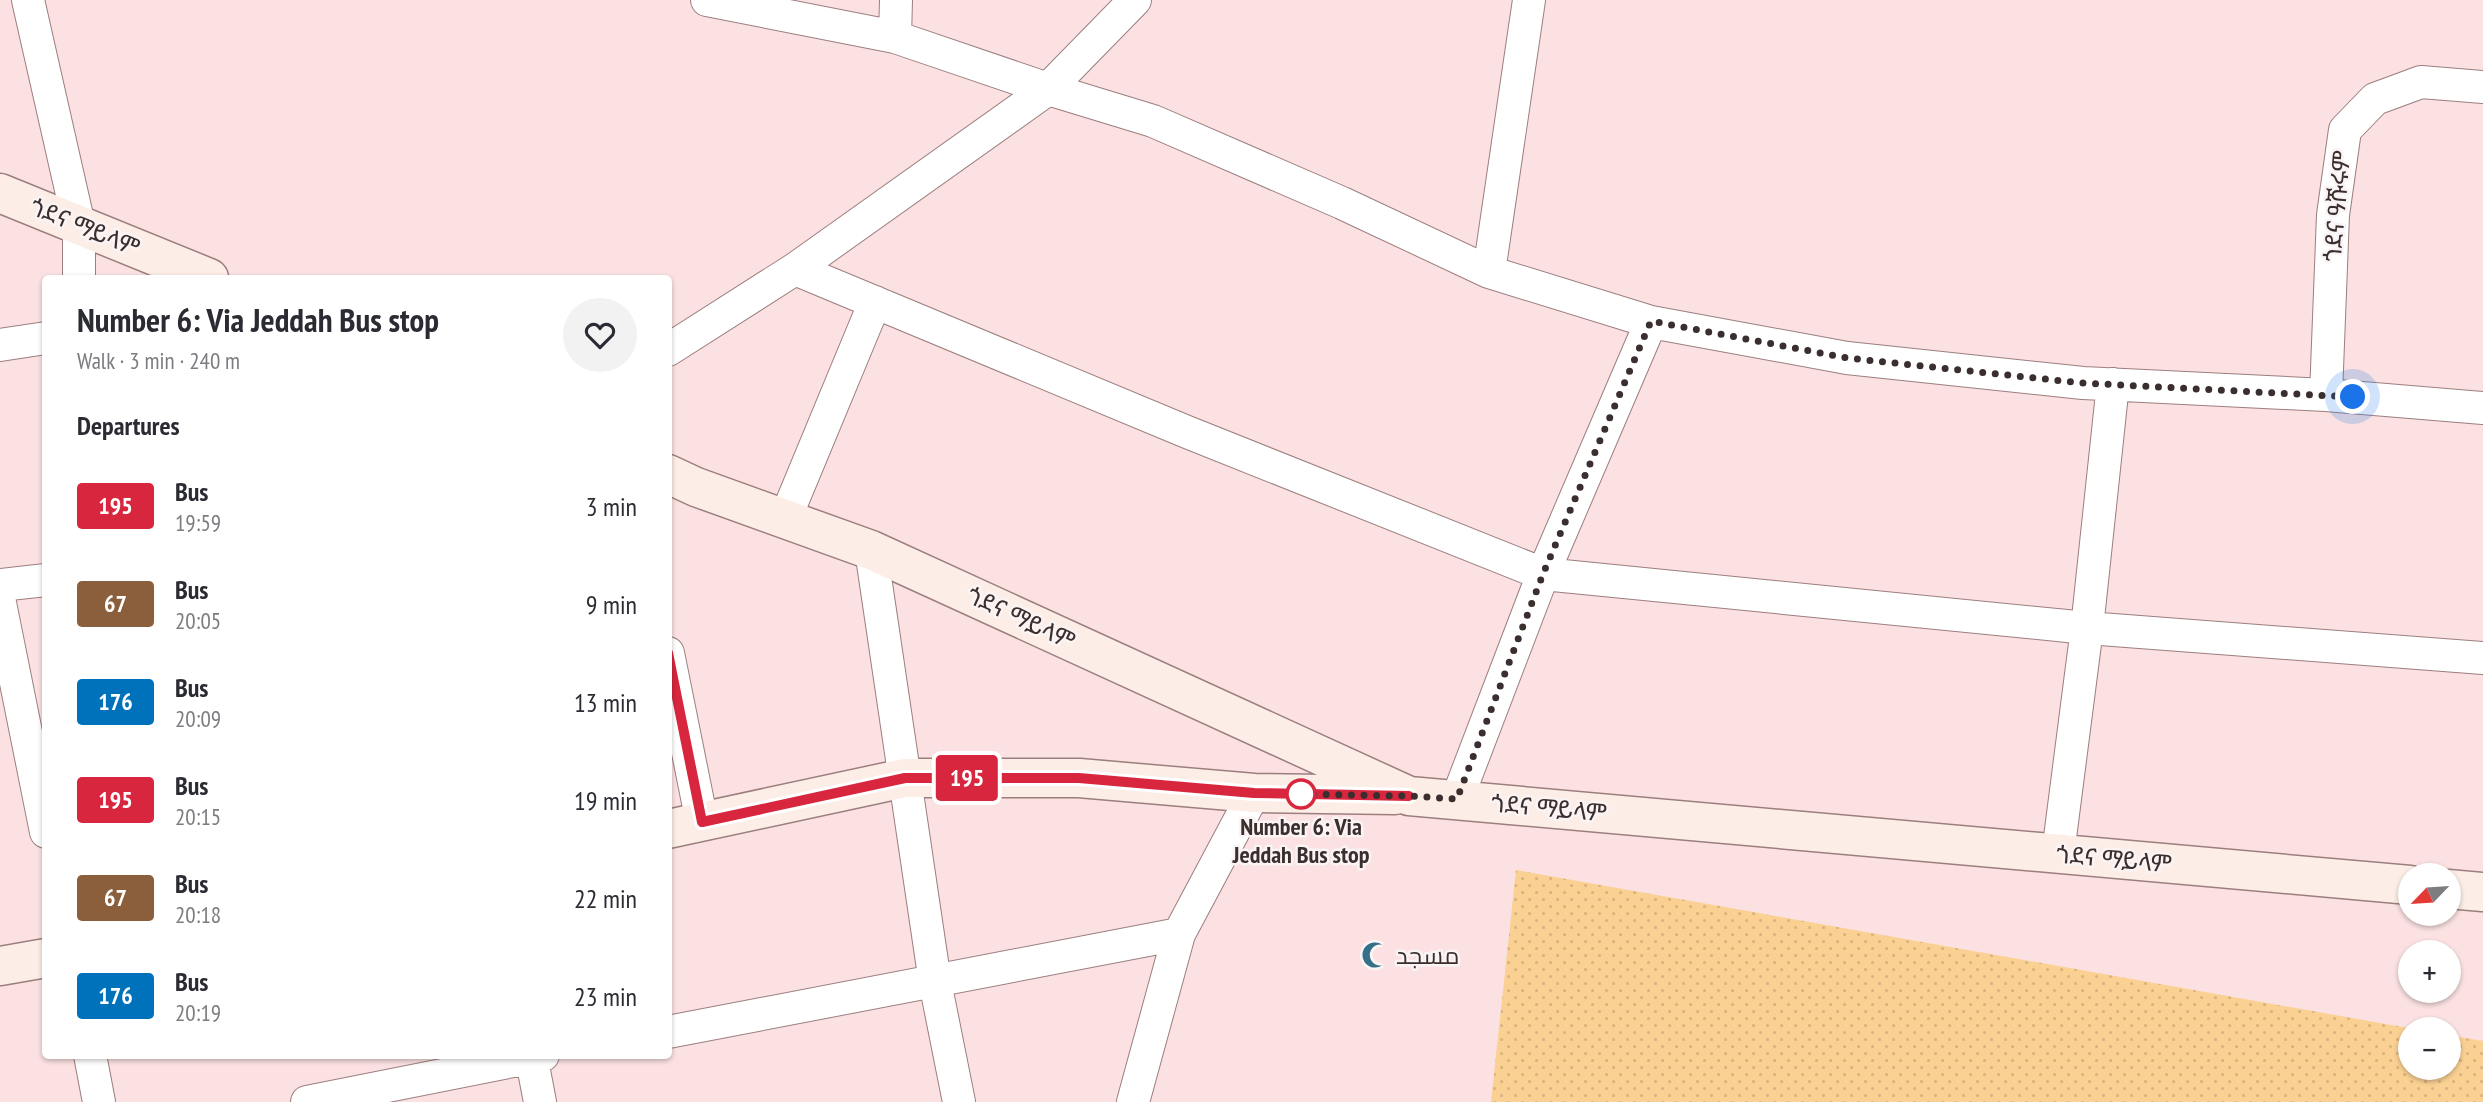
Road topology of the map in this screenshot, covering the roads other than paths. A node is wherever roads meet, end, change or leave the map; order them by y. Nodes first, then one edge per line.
1 (28, 0) edge
2 (707, 0) edge
3 (896, 0) edge
4 (1135, 0) edge
5 (1530, 0) edge
6 (895, 37) junction
7 (2483, 87) edge
8 (1048, 89) junction
9 (0, 192) edge
10 (79, 225) junction
11 (795, 269) junction
12 (1489, 272) junction
13 (79, 275) edge
14 (202, 275) edge
15 (875, 302) junction
16 (1651, 321) junction
17 (42, 339) edge
18 (0, 345) edge
19 (672, 347) edge
20 (2113, 384) junction
21 (2326, 395) junction
22 (2483, 408) edge
23 (678, 484) edge
24 (785, 519) junction
25 (871, 550) junction
26 (1543, 574) junction
27 (42, 580) edge
28 (0, 584) edge
29 (0, 603) edge
30 (2087, 628) junction
31 (2483, 658) edge
32 (672, 693) edge
33 (905, 778) junction
34 (1254, 793) junction
35 (1409, 796) junction
36 (1457, 799) junction
37 (42, 812) edge
38 (685, 825) edge
39 (2058, 853) junction
40 (2398, 884) edge
41 (2461, 890) edge
42 (2483, 892) edge
43 (1179, 934) junction
44 (42, 959) edge
45 (0, 966) edge
46 (935, 982) junction
47 (672, 1031) edge
48 (91, 1059) edge
49 (520, 1059) edge
50 (535, 1059) edge
51 (99, 1102) edge
52 (307, 1102) edge
53 (540, 1102) edge
54 (959, 1102) edge
55 (1133, 1102) edge

1 - 10 street
2 - 6 street
3 - 6 street
4 - 8 street
5 - 12 street
6 - 8 street
7 - 21 street, ጎደና ዓሹሩም
8 - 11 street
8 - 12 street
9 - 10 street, ጎደና ማይላም
10 - 13 street
10 - 14 street, ጎደና ማይላም
11 - 15 street
11 - 19 street
12 - 16 street
15 - 24 street
15 - 26 street
16 - 20 street
16 - 26 street
17 - 18 street
20 - 21 street
20 - 30 street
21 - 22 street
23 - 24 street, ጎደና ማይላም
24 - 25 street, ጎደና ማይላም
25 - 33 street
25 - 35 street, ጎደና ማይላም
26 - 30 street
26 - 36 street
27 - 28 street
29 - 37 street
30 - 31 street
30 - 39 street
32 - 38 street
33 - 34 street
33 - 38 street
33 - 46 street
34 - 35 street
34 - 43 street
35 - 36 street, ጎደና ማይላም
36 - 39 street, ጎደና ማይላም
39 - 40 street, ጎደና ማይላም
41 - 42 street
43 - 46 street
43 - 55 street
44 - 45 street
46 - 47 street
46 - 54 street
48 - 51 street
49 - 52 street
50 - 53 street

